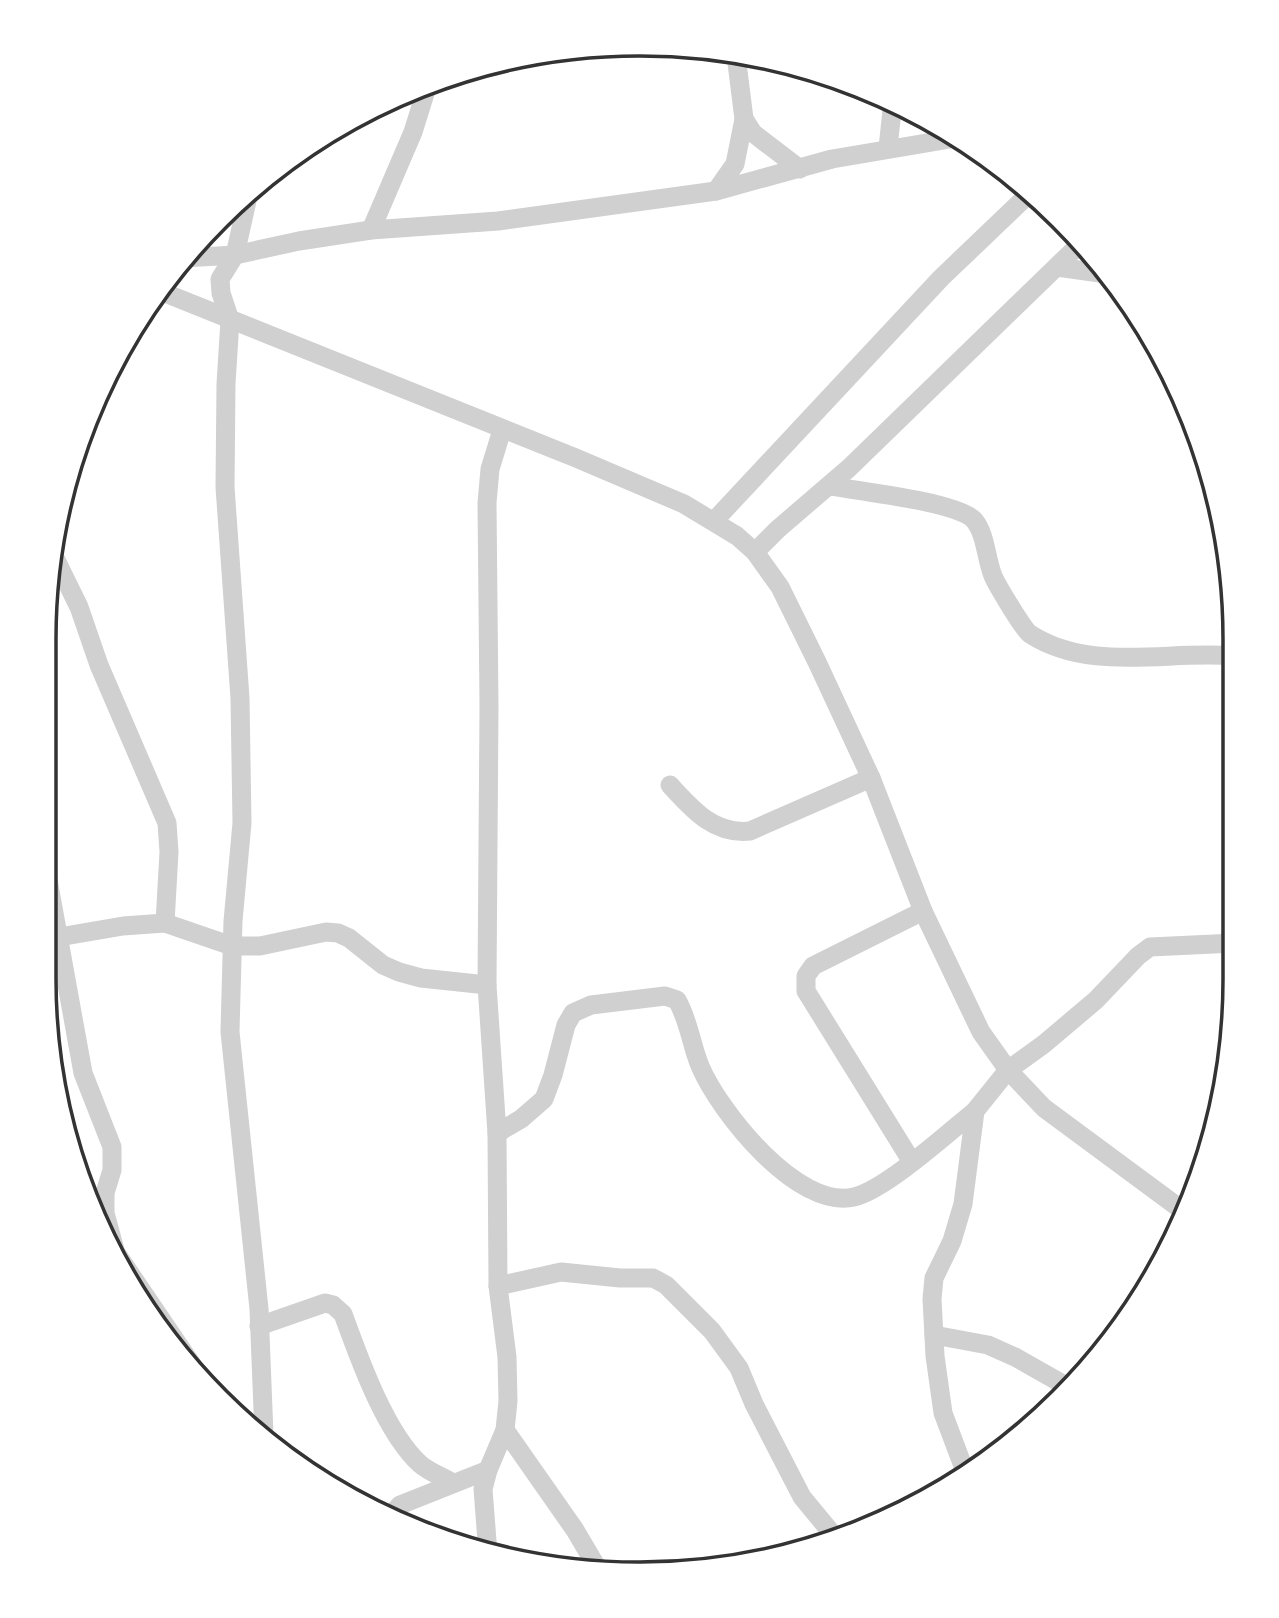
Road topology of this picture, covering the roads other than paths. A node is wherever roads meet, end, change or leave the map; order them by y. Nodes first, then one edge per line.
1 (737, 64) edge
2 (424, 97) edge
3 (892, 113) edge
4 (744, 119) junction
5 (941, 140) edge
6 (888, 148) junction
7 (800, 169) junction
8 (716, 191) junction
9 (1023, 200) edge
10 (245, 210) edge
11 (371, 230) junction
12 (1074, 250) edge
13 (235, 255) junction
14 (200, 256) edge
15 (1057, 267) junction
16 (1092, 272) edge
17 (169, 295) edge
18 (230, 320) junction
19 (502, 430) junction
20 (830, 486) junction
21 (714, 521) junction
22 (755, 552) junction
23 (60, 569) edge
24 (1223, 656) edge
25 (871, 778) junction
26 (670, 785) dead end
27 (923, 911) junction
28 (56, 921) edge
29 (165, 923) junction
30 (59, 937) junction
31 (1223, 944) edge
32 (232, 946) junction
33 (486, 985) junction
34 (1008, 1070) junction
35 (975, 1111) junction
36 (497, 1133) junction
37 (912, 1161) junction
38 (1177, 1206) edge
39 (104, 1211) edge
40 (498, 1286) junction
41 (259, 1326) junction
42 (934, 1335) junction
43 (1060, 1382) edge
44 (263, 1424) edge
45 (505, 1430) junction
46 (962, 1465) edge
47 (488, 1470) junction
48 (453, 1483) junction
49 (396, 1509) edge
50 (829, 1530) edge
51 (487, 1542) edge
52 (593, 1560) edge

1 - 4 street
2 - 11 street
3 - 6 street
4 - 7 street
4 - 8 street
5 - 6 street
6 - 7 street
7 - 8 street
8 - 11 street
9 - 21 street
10 - 13 street
11 - 13 street
12 - 15 street
13 - 14 street
13 - 18 street
15 - 16 street
15 - 20 street
17 - 18 street
18 - 19 street
18 - 32 street
19 - 21 street
19 - 33 street
20 - 22 street
20 - 24 street
21 - 22 street
22 - 25 street
23 - 29 street
25 - 26 street
25 - 27 street
27 - 34 street
27 - 37 street
28 - 30 street
29 - 30 street
29 - 32 street
30 - 39 street
31 - 34 street
32 - 33 street
32 - 41 street
33 - 36 street
34 - 35 street
34 - 38 street
35 - 37 street
35 - 42 street
36 - 37 street
36 - 40 street
40 - 45 street
40 - 50 street
41 - 44 street
41 - 48 street
42 - 43 street
42 - 46 street
45 - 47 street
45 - 52 street
47 - 48 street
47 - 51 street
48 - 49 street

